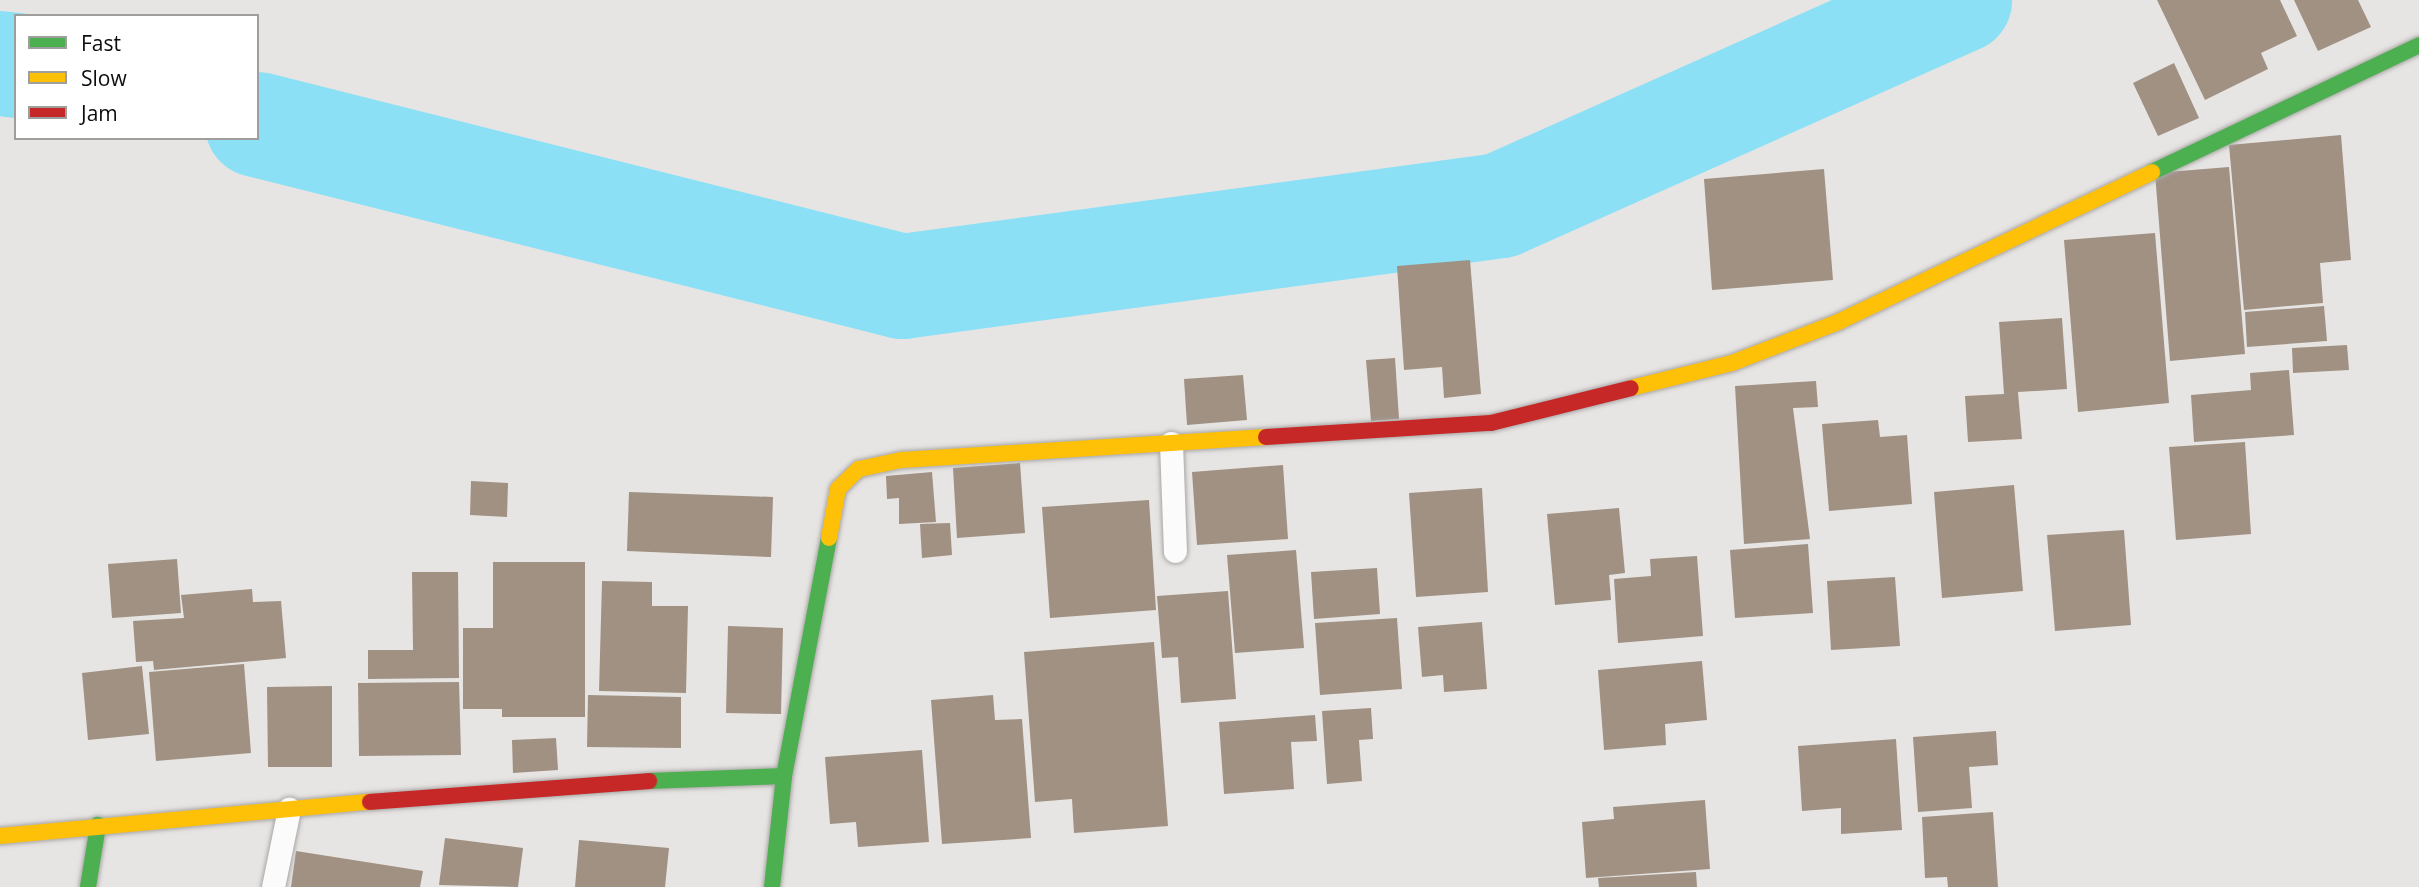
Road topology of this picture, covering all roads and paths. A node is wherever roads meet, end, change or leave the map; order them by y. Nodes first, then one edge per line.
1 (2419, 45) edge
2 (1171, 443) junction
3 (1175, 551) dead end
4 (783, 776) junction
5 (289, 808) junction
6 (98, 825) junction
7 (0, 836) edge
8 (89, 887) edge
9 (272, 887) edge
10 (772, 887) edge

1 - 2 street
2 - 3 lane
2 - 4 street
4 - 5 street
4 - 10 street
5 - 6 street
5 - 9 lane
6 - 7 street
6 - 8 street

